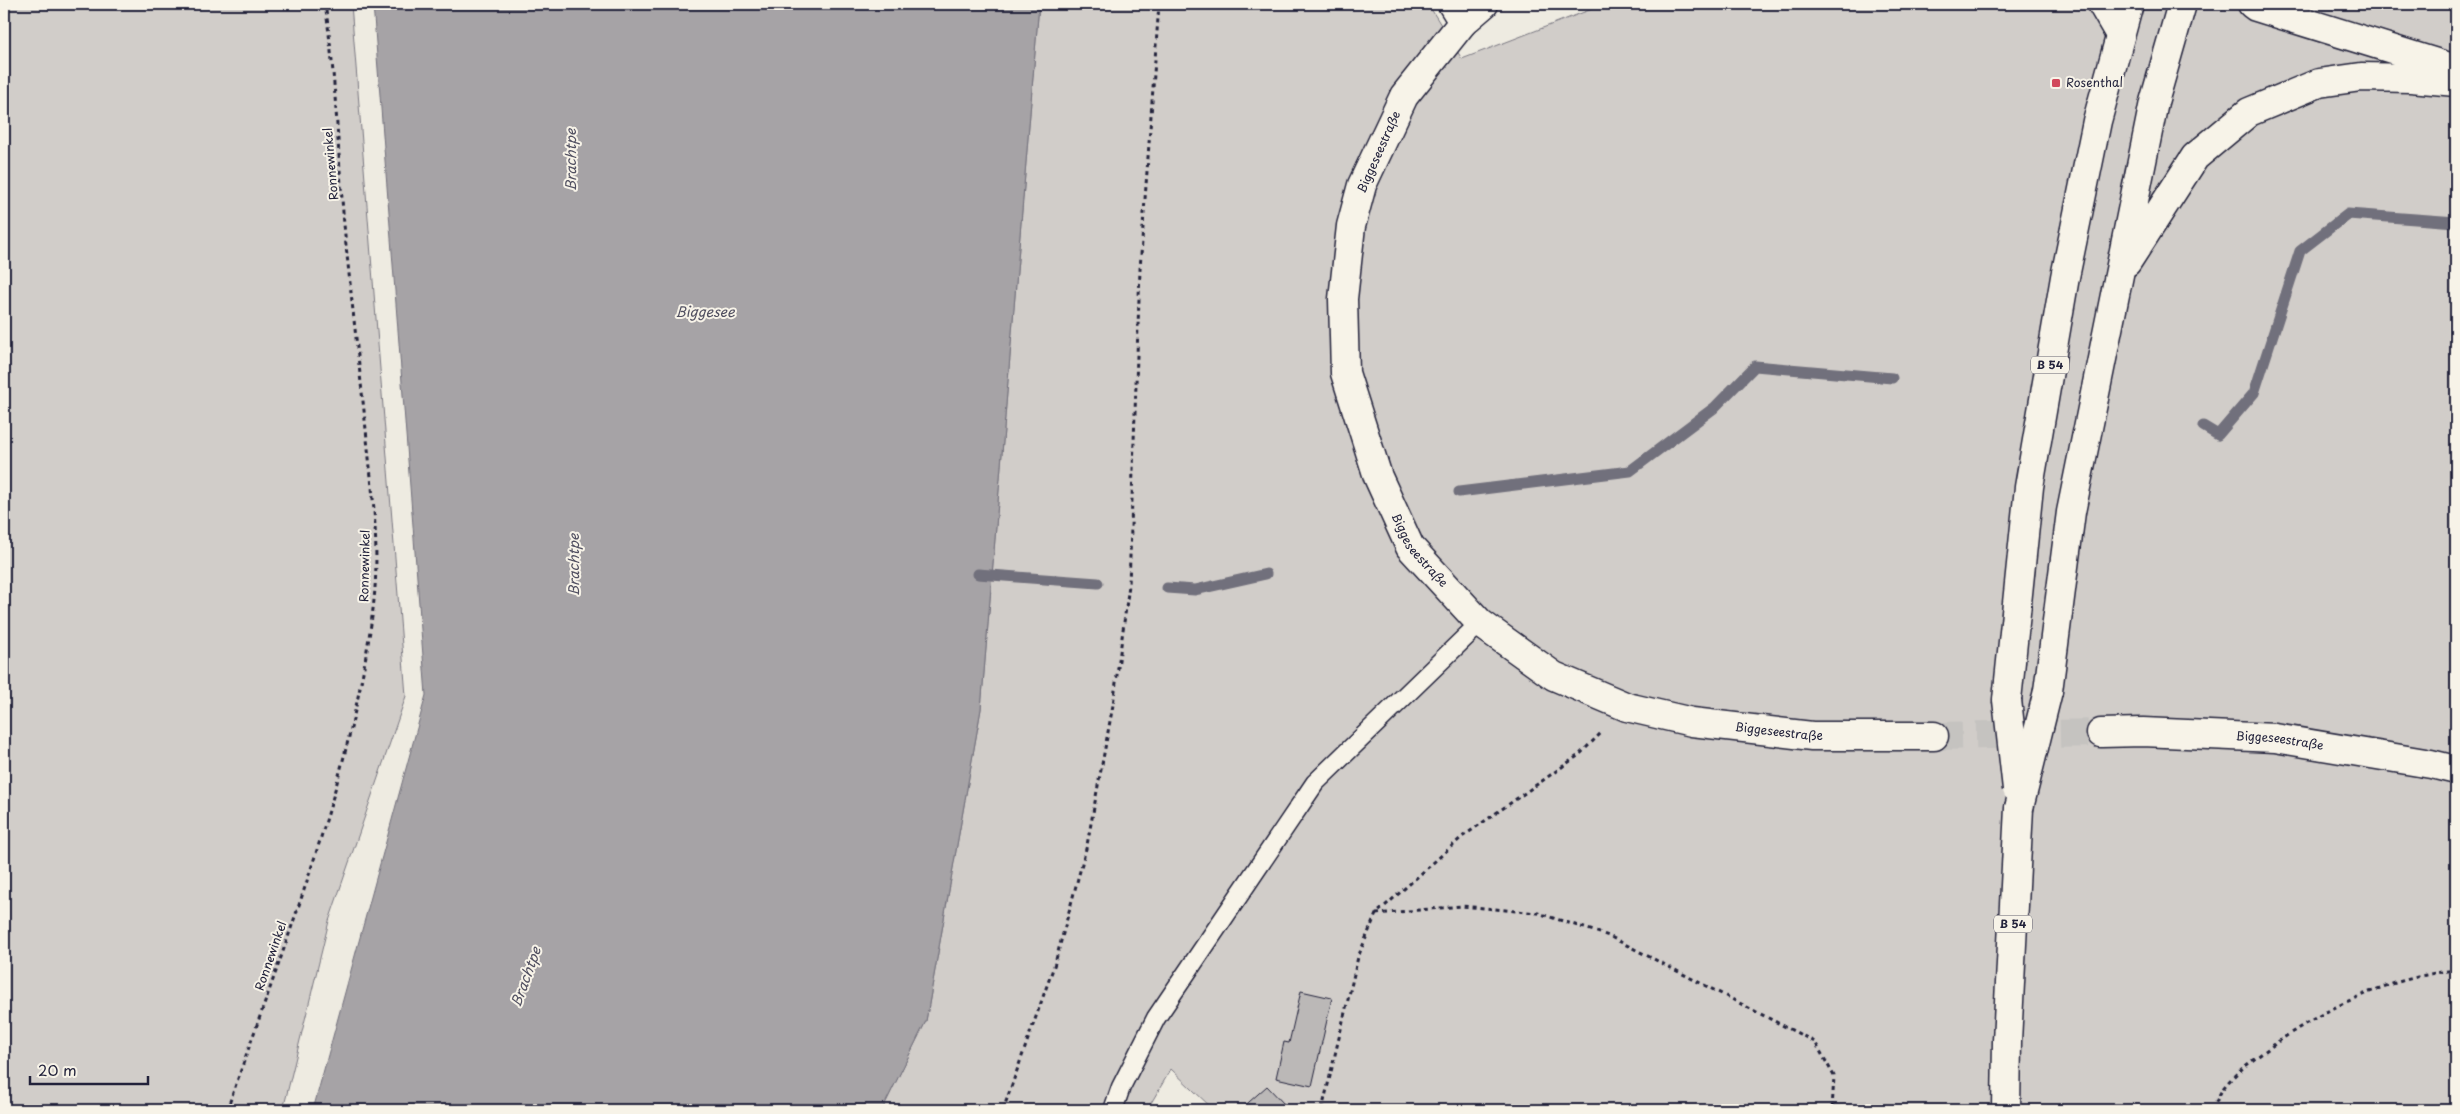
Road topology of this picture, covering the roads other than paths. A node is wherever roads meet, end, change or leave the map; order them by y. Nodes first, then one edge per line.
1 (1484, 4) edge
2 (2102, 4) edge
3 (2129, 4) edge
4 (2182, 4) edge
5 (2252, 4) edge
6 (1457, 13) edge
7 (2120, 35) junction
8 (2456, 69) edge
9 (2456, 82) edge
10 (2118, 276) junction
11 (1480, 624) junction
12 (2101, 733) tunnel mouth
13 (1934, 736) tunnel mouth
14 (2456, 770) edge
15 (2019, 808) junction
16 (1114, 1110) edge
17 (2006, 1110) edge

1 - 6 main road, Biggeseestraße
2 - 7 main road
3 - 7 main road, B 54
4 - 10 main road, B 54
5 - 8 main road
6 - 11 main road, Biggeseestraße
7 - 15 main road, B 54, bridge
9 - 10 main road
10 - 15 main road, B 54, bridge
11 - 13 main road, Biggeseestraße
11 - 16 lane
12 - 14 main road, Biggeseestraße
15 - 17 main road, B 54

